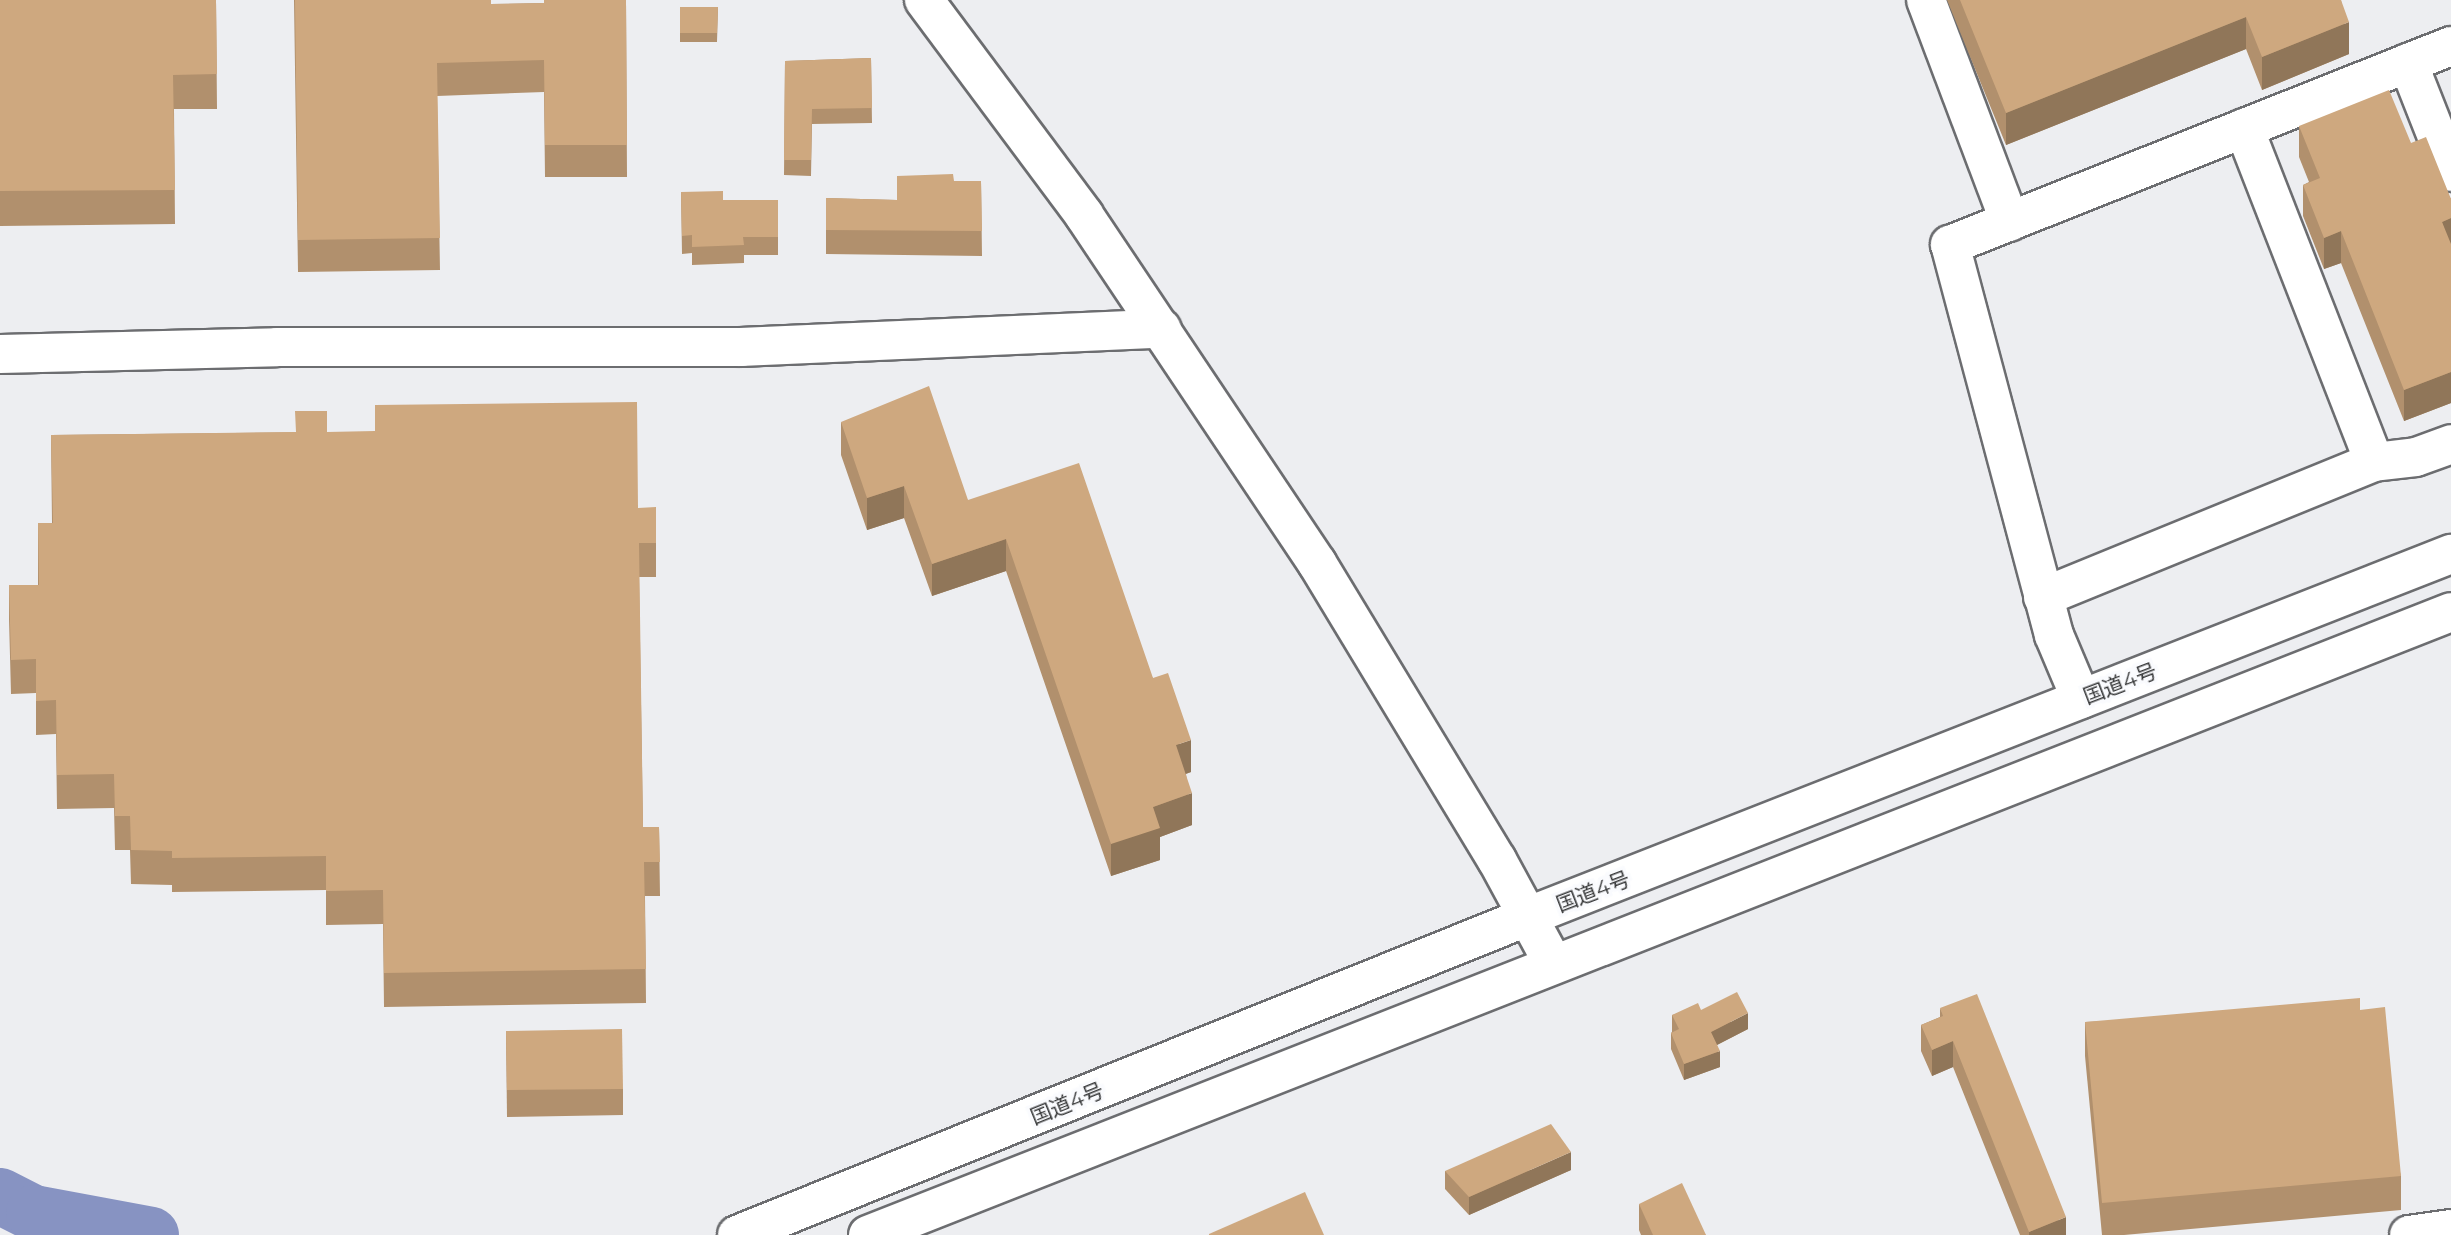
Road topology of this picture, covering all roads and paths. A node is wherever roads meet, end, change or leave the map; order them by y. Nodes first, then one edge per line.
1 (924, 0) edge
2 (1926, 0) edge
3 (2451, 46) edge
4 (2408, 63) junction
5 (2244, 128) junction
6 (2451, 172) edge
7 (2010, 222) junction
8 (1162, 328) junction
9 (0, 354) edge
10 (2451, 444) edge
11 (2374, 461) junction
12 (2451, 554) edge
13 (2043, 597) junction
14 (2451, 612) edge
15 (2081, 699) junction
16 (1529, 916) junction
17 (1553, 963) junction
18 (2451, 1229) edge
19 (737, 1235) edge
20 (868, 1235) edge
21 (2409, 1235) edge

1 - 8 main road
2 - 7 main road
3 - 4 main road
4 - 5 main road
4 - 6 main road
5 - 7 main road
5 - 11 main road
7 - 13 main road
8 - 9 main road
8 - 16 main road
10 - 11 main road
11 - 13 main road
12 - 15 main road, 国道4号
13 - 15 main road
14 - 17 main road
15 - 16 main road, 国道4号
16 - 17 main road
16 - 19 main road, 国道4号
17 - 20 main road
18 - 21 main road

